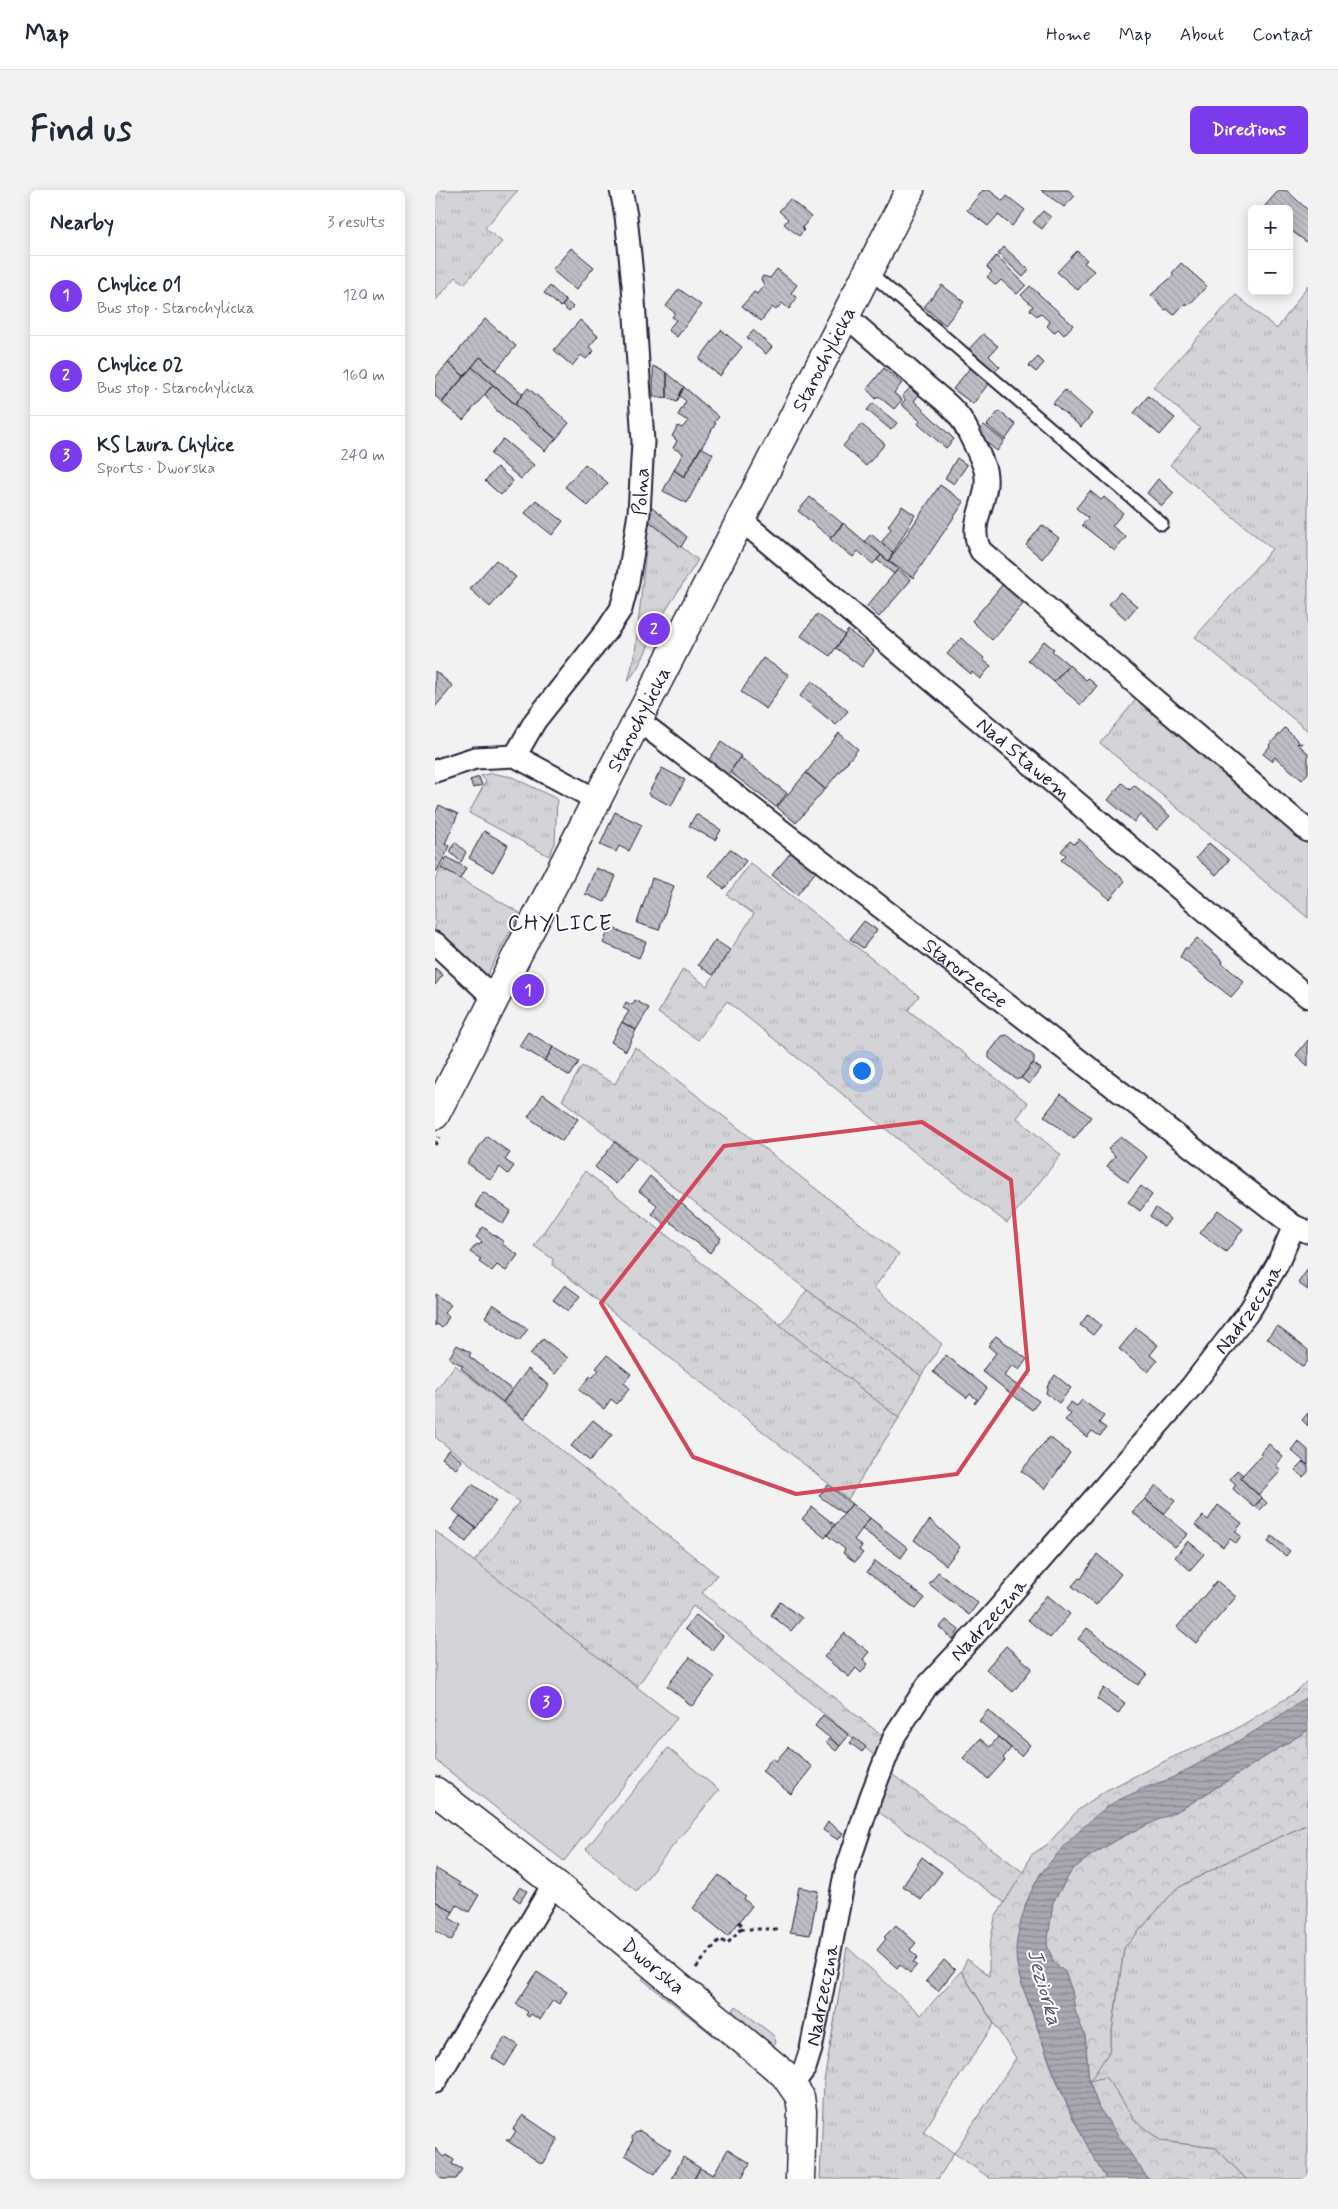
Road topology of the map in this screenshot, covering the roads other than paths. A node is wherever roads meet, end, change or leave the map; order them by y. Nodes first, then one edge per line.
1 (621, 190) edge
2 (909, 190) edge
3 (868, 271) junction
4 (846, 316) junction
5 (741, 520) junction
6 (1162, 524) dead end
7 (638, 720) junction
8 (515, 756) junction
9 (435, 771) edge
10 (597, 800) junction
11 (1308, 831) edge
12 (435, 943) edge
13 (1308, 996) edge
14 (494, 998) junction
15 (435, 1115) edge
16 (1301, 1229) edge
17 (435, 1791) edge
18 (554, 1883) junction
19 (435, 2082) edge
20 (793, 2084) junction
21 (800, 2179) edge

1 - 8 street, Polna
2 - 3 street, Starochylicka
3 - 4 street, Starochylicka
3 - 6 lane
4 - 5 street, Starochylicka
4 - 11 street
5 - 7 street, Starochylicka
5 - 13 street, Nad Stawem
7 - 10 street, Starochylicka
7 - 16 street, Starorzecze
8 - 9 street
8 - 10 street
10 - 14 street, Starochylicka
12 - 14 street
14 - 15 street, Starochylicka
16 - 20 street, Nadrzeczna
17 - 18 street, Dworska
18 - 19 street
18 - 20 street, Dworska
20 - 21 street, Dworska

